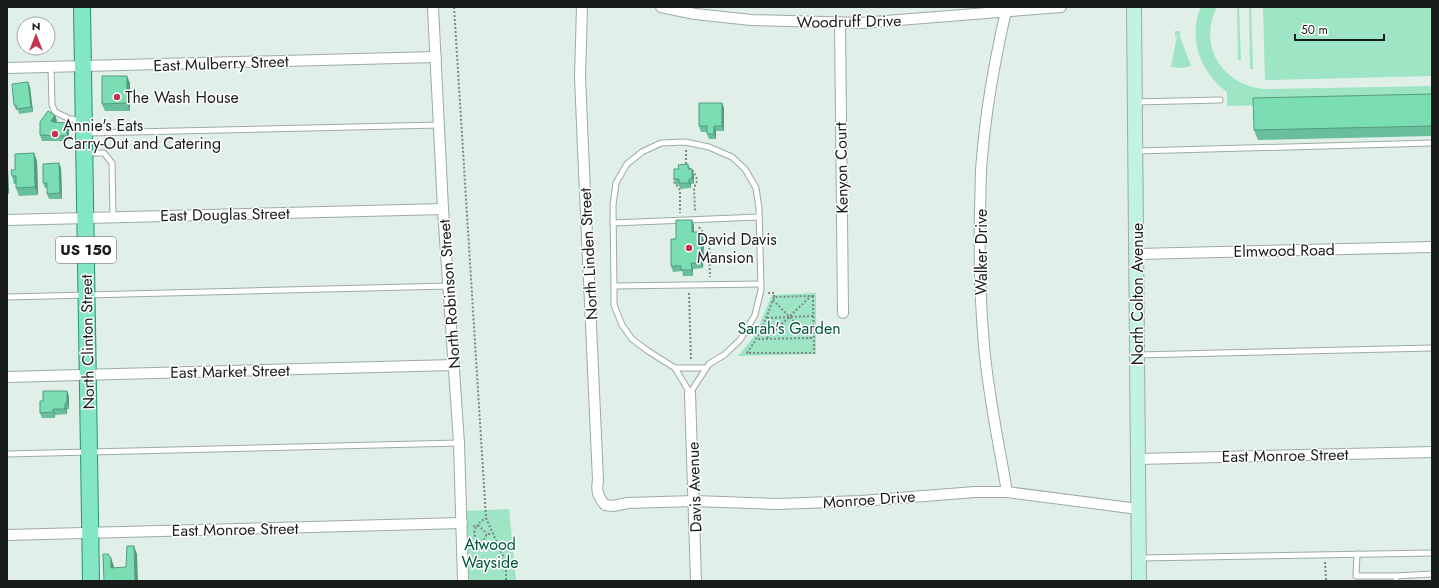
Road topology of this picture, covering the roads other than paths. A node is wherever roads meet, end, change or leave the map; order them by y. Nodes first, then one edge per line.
1 (82, 7) edge
2 (433, 7) edge
3 (582, 7) edge
4 (661, 7) edge
5 (1061, 7) edge
6 (1134, 7) edge
7 (1006, 12) junction
8 (840, 23) junction
9 (436, 57) junction
10 (83, 66) junction
11 (51, 67) junction
12 (7, 68) edge
13 (1220, 100) dead end
14 (1135, 102) junction
15 (439, 125) junction
16 (84, 126) junction
17 (1432, 143) edge
18 (1136, 151) junction
19 (84, 153) junction
20 (443, 208) junction
21 (113, 217) junction
22 (759, 217) junction
23 (86, 218) junction
24 (7, 220) edge
25 (613, 223) junction
26 (1432, 247) edge
27 (1136, 254) junction
28 (761, 284) junction
29 (448, 286) junction
30 (614, 286) junction
31 (86, 294) junction
32 (7, 297) edge
33 (843, 313) dead end
34 (1432, 348) edge
35 (1137, 355) junction
36 (454, 365) junction
37 (675, 368) junction
38 (706, 368) junction
39 (88, 374) junction
40 (7, 377) edge
41 (690, 393) junction
42 (459, 443) junction
43 (89, 452) junction
44 (1432, 452) edge
45 (7, 454) edge
46 (1138, 459) junction
47 (1007, 492) junction
48 (601, 500) joint
49 (694, 501) junction
50 (1138, 509) junction
51 (462, 523) junction
52 (91, 533) junction
53 (7, 535) edge
54 (1432, 553) edge
55 (1357, 554) junction
56 (1139, 558) junction
57 (1432, 574) edge
58 (1396, 578) edge
59 (92, 581) edge
60 (463, 581) edge
61 (696, 581) edge
62 (1139, 581) edge

1 - 10 main road, North Clinton Street / US 150
2 - 9 street, North Robinson Street
3 - 48 street, North Linden Street
4 - 8 street, Woodruff Drive
5 - 7 street, Woodruff Drive
6 - 14 street, North Colton Avenue
7 - 8 street, Woodruff Drive
7 - 47 street, Walker Drive
8 - 33 street, Kenyon Court
9 - 10 street, East Mulberry Street
9 - 15 street, North Robinson Street
10 - 11 street, East Mulberry Street
10 - 16 main road, North Clinton Street / US 150
11 - 12 street, East Mulberry Street
11 - 16 lane
13 - 14 lane
14 - 18 street, North Colton Avenue
15 - 16 lane
15 - 20 street, North Robinson Street
16 - 19 main road, North Clinton Street / US 150
17 - 18 lane
18 - 27 street, North Colton Avenue
19 - 21 lane
19 - 23 main road, North Clinton Street / US 150
20 - 21 street, East Douglas Street
20 - 29 street, North Robinson Street
21 - 23 street, East Douglas Street
22 - 25 lane
22 - 25 lane
22 - 28 lane
23 - 24 street, East Douglas Street
23 - 31 main road, North Clinton Street / US 150
25 - 30 lane
26 - 27 street, Elmwood Road
27 - 35 street, North Colton Avenue
28 - 30 lane
28 - 38 lane
29 - 31 lane
29 - 36 street, North Robinson Street
30 - 37 lane
31 - 32 lane
31 - 39 main road, North Clinton Street / US 150
34 - 35 lane
35 - 46 street, North Colton Avenue
36 - 39 street, East Market Street
36 - 42 street, North Robinson Street
37 - 38 lane
37 - 41 lane
38 - 41 lane
39 - 40 street, East Market Street
39 - 43 main road, North Clinton Street / US 150
41 - 49 street, Davis Avenue
42 - 43 lane
42 - 51 street, North Robinson Street
43 - 45 lane
43 - 52 main road, North Clinton Street / US 150
44 - 46 street, East Monroe Street
46 - 50 street, North Colton Avenue
47 - 49 street, Monroe Drive
47 - 50 street, Monroe Drive
48 - 49 street, Monroe Drive
49 - 61 street, Davis Avenue
50 - 56 street, North Colton Avenue
51 - 52 street, East Monroe Street
51 - 60 street, North Robinson Street
52 - 53 street, East Monroe Street
52 - 59 main road, North Clinton Street / US 150
54 - 55 lane
55 - 56 lane
55 - 58 lane
56 - 62 street, North Colton Avenue
57 - 58 lane

